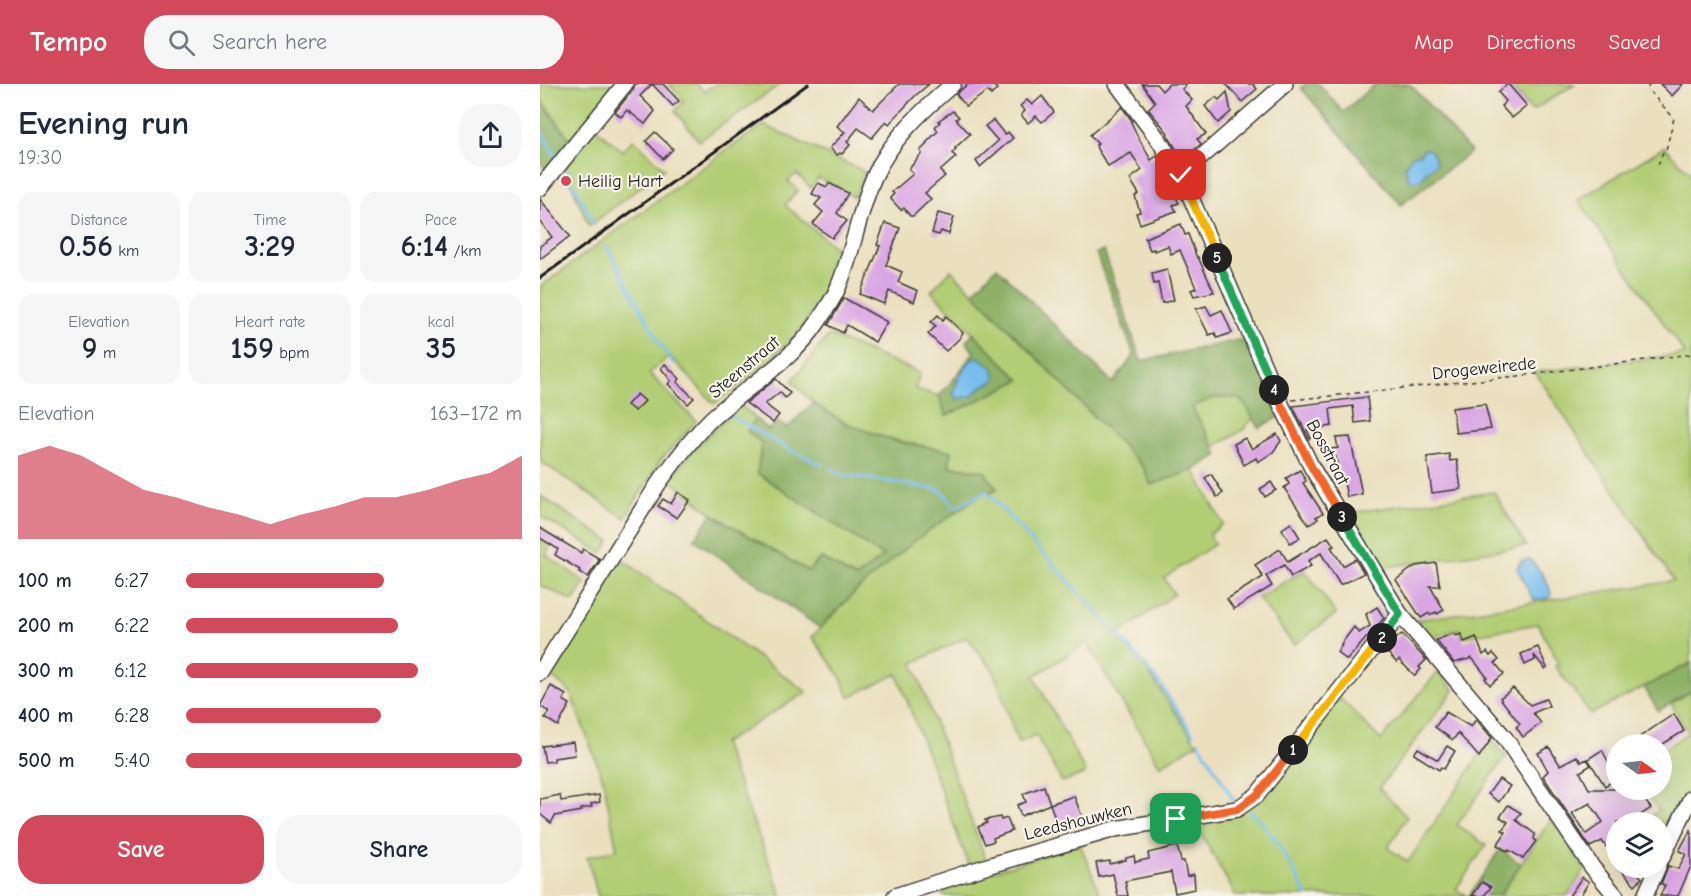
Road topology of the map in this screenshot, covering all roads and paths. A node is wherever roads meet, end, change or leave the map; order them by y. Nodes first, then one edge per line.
1 (625, 84) edge
2 (953, 84) edge
3 (1117, 84) edge
4 (1285, 84) edge
5 (1650, 84) edge
6 (1658, 165) dead end
7 (1181, 175) junction
8 (540, 188) edge
9 (1691, 354) edge
10 (1279, 401) junction
11 (1400, 614) junction
12 (540, 673) edge
13 (1691, 798) edge
14 (1672, 837) edge
15 (1653, 878) edge
16 (895, 896) edge
17 (1616, 896) edge
18 (1645, 896) edge

1 - 8 street
2 - 12 street, Steenstraat
3 - 7 street, Bosstraat
4 - 7 street
5 - 6 path
7 - 10 street, Bosstraat
9 - 10 path, Drogeweirede
10 - 11 street, Bosstraat
11 - 16 street, Leedshouwken
11 - 17 street, Bosstraat
13 - 14 street
15 - 18 street

